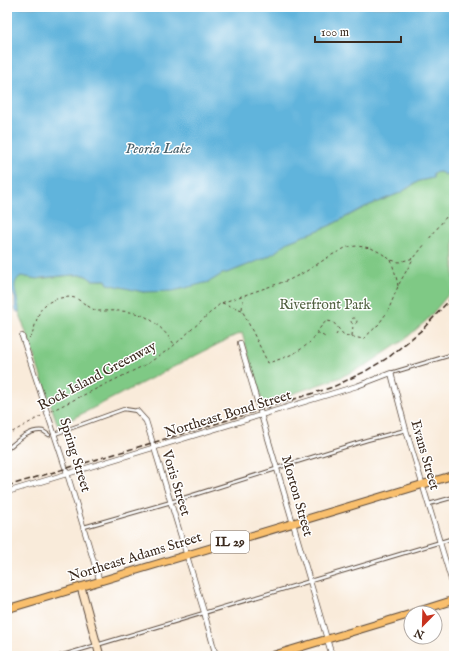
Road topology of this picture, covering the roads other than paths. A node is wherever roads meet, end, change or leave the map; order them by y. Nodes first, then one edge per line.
1 (22, 336) dead end
2 (240, 343) dead end
3 (454, 354) edge
4 (391, 373) junction
5 (137, 411) joint
6 (261, 415) junction
7 (406, 430) junction
8 (55, 434) junction
9 (49, 435) dead end
10 (154, 448) junction
11 (7, 449) edge
12 (277, 468) junction
13 (67, 473) junction
14 (454, 475) edge
15 (422, 484) junction
16 (7, 492) edge
17 (454, 497) edge
18 (171, 502) junction
19 (428, 504) junction
20 (293, 523) junction
21 (83, 527) junction
22 (454, 538) edge
23 (440, 542) junction
24 (187, 555) junction
25 (310, 581) junction
26 (100, 582) junction
27 (81, 587) junction
28 (454, 589) edge
29 (454, 600) edge
30 (438, 605) edge
31 (7, 610) edge
32 (204, 612) junction
33 (403, 616) edge
34 (327, 639) junction
35 (97, 645) junction
36 (60, 656) edge
37 (100, 656) edge
38 (216, 656) edge
39 (271, 656) edge
40 (332, 656) edge

1 - 8 street, Spring Street
2 - 6 street, Morton Street
3 - 4 lane, Northeast Bond Street
4 - 6 street, Northeast Bond Street
4 - 7 street, Evans Street
5 - 8 lane
5 - 10 street, Voris Street
6 - 10 street, Northeast Bond Street
6 - 12 street, Morton Street
7 - 12 lane
7 - 15 street, Evans Street
8 - 13 street, Spring Street
9 - 11 lane
10 - 13 street, Northeast Bond Street
10 - 18 street, Voris Street
12 - 18 lane
12 - 20 street, Morton Street
13 - 16 street, Northeast Bond Street
13 - 21 street, Spring Street
14 - 15 main road, Northeast Adams Street / IL 29
15 - 19 street, Evans Street
15 - 20 main road, Northeast Adams Street / IL 29
17 - 19 lane
18 - 21 lane
18 - 24 street, Voris Street
19 - 23 street, Evans Street
20 - 24 main road, Northeast Adams Street / IL 29
20 - 25 street, Morton Street
21 - 26 street, Spring Street
22 - 23 lane
23 - 25 lane
23 - 28 street, Evans Street
24 - 26 main road, Northeast Adams Street / IL 29
24 - 32 street, Voris Street
25 - 32 lane
25 - 34 street, Morton Street
26 - 27 main road, Northeast Adams Street / IL 29
27 - 31 main road, Northeast Adams Street / IL 29
27 - 35 street
29 - 30 main road
32 - 35 lane
32 - 38 street, Voris Street
33 - 34 main road
34 - 39 main road
34 - 40 street, Morton Street
35 - 36 lane
35 - 37 street

